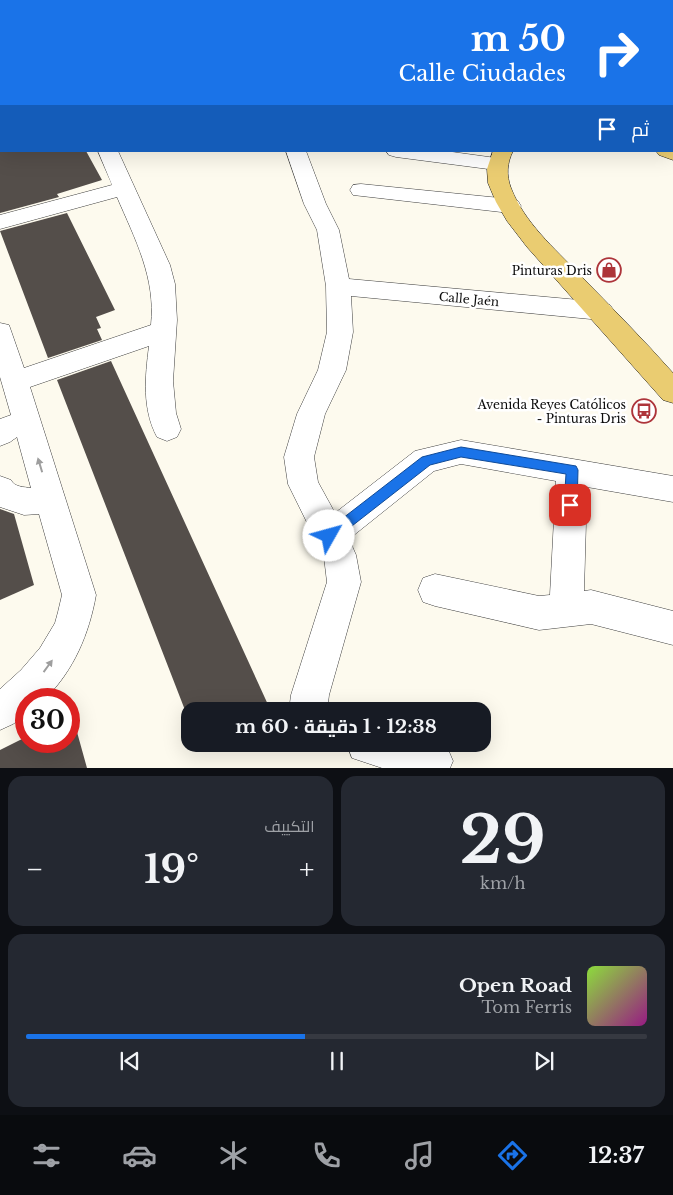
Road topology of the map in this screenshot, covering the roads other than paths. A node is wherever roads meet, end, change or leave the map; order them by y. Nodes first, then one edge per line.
1 (108, 152) edge
2 (296, 152) edge
3 (411, 152) edge
4 (499, 158) edge
5 (124, 188) junction
6 (361, 190) dead end
7 (510, 206) junction
8 (0, 222) edge
9 (338, 286) junction
10 (601, 311) junction
11 (162, 330) junction
12 (0, 332) edge
13 (15, 382) junction
14 (673, 392) edge
15 (13, 427) edge
16 (167, 430) dead end
17 (572, 470) junction
18 (0, 489) edge
19 (673, 489) edge
20 (50, 498) junction
21 (329, 536) junction
22 (435, 590) dead end
23 (566, 611) junction
24 (673, 628) edge
25 (309, 702) edge
26 (0, 711) edge
27 (398, 752) edge
28 (433, 761) dead end

1 - 5 street
2 - 9 street
3 - 4 street
4 - 7 main road
5 - 8 street
5 - 11 street
6 - 7 street
7 - 10 main road
9 - 10 street, Calle Jaén
9 - 21 street
10 - 14 main road
11 - 13 street
11 - 16 street
12 - 13 street
13 - 15 street
20 -> 15 street
17 - 19 street
17 - 21 street
17 - 23 street
18 - 20 street
26 -> 20 street
21 - 25 street
22 - 23 street
23 - 24 street
27 - 28 street

